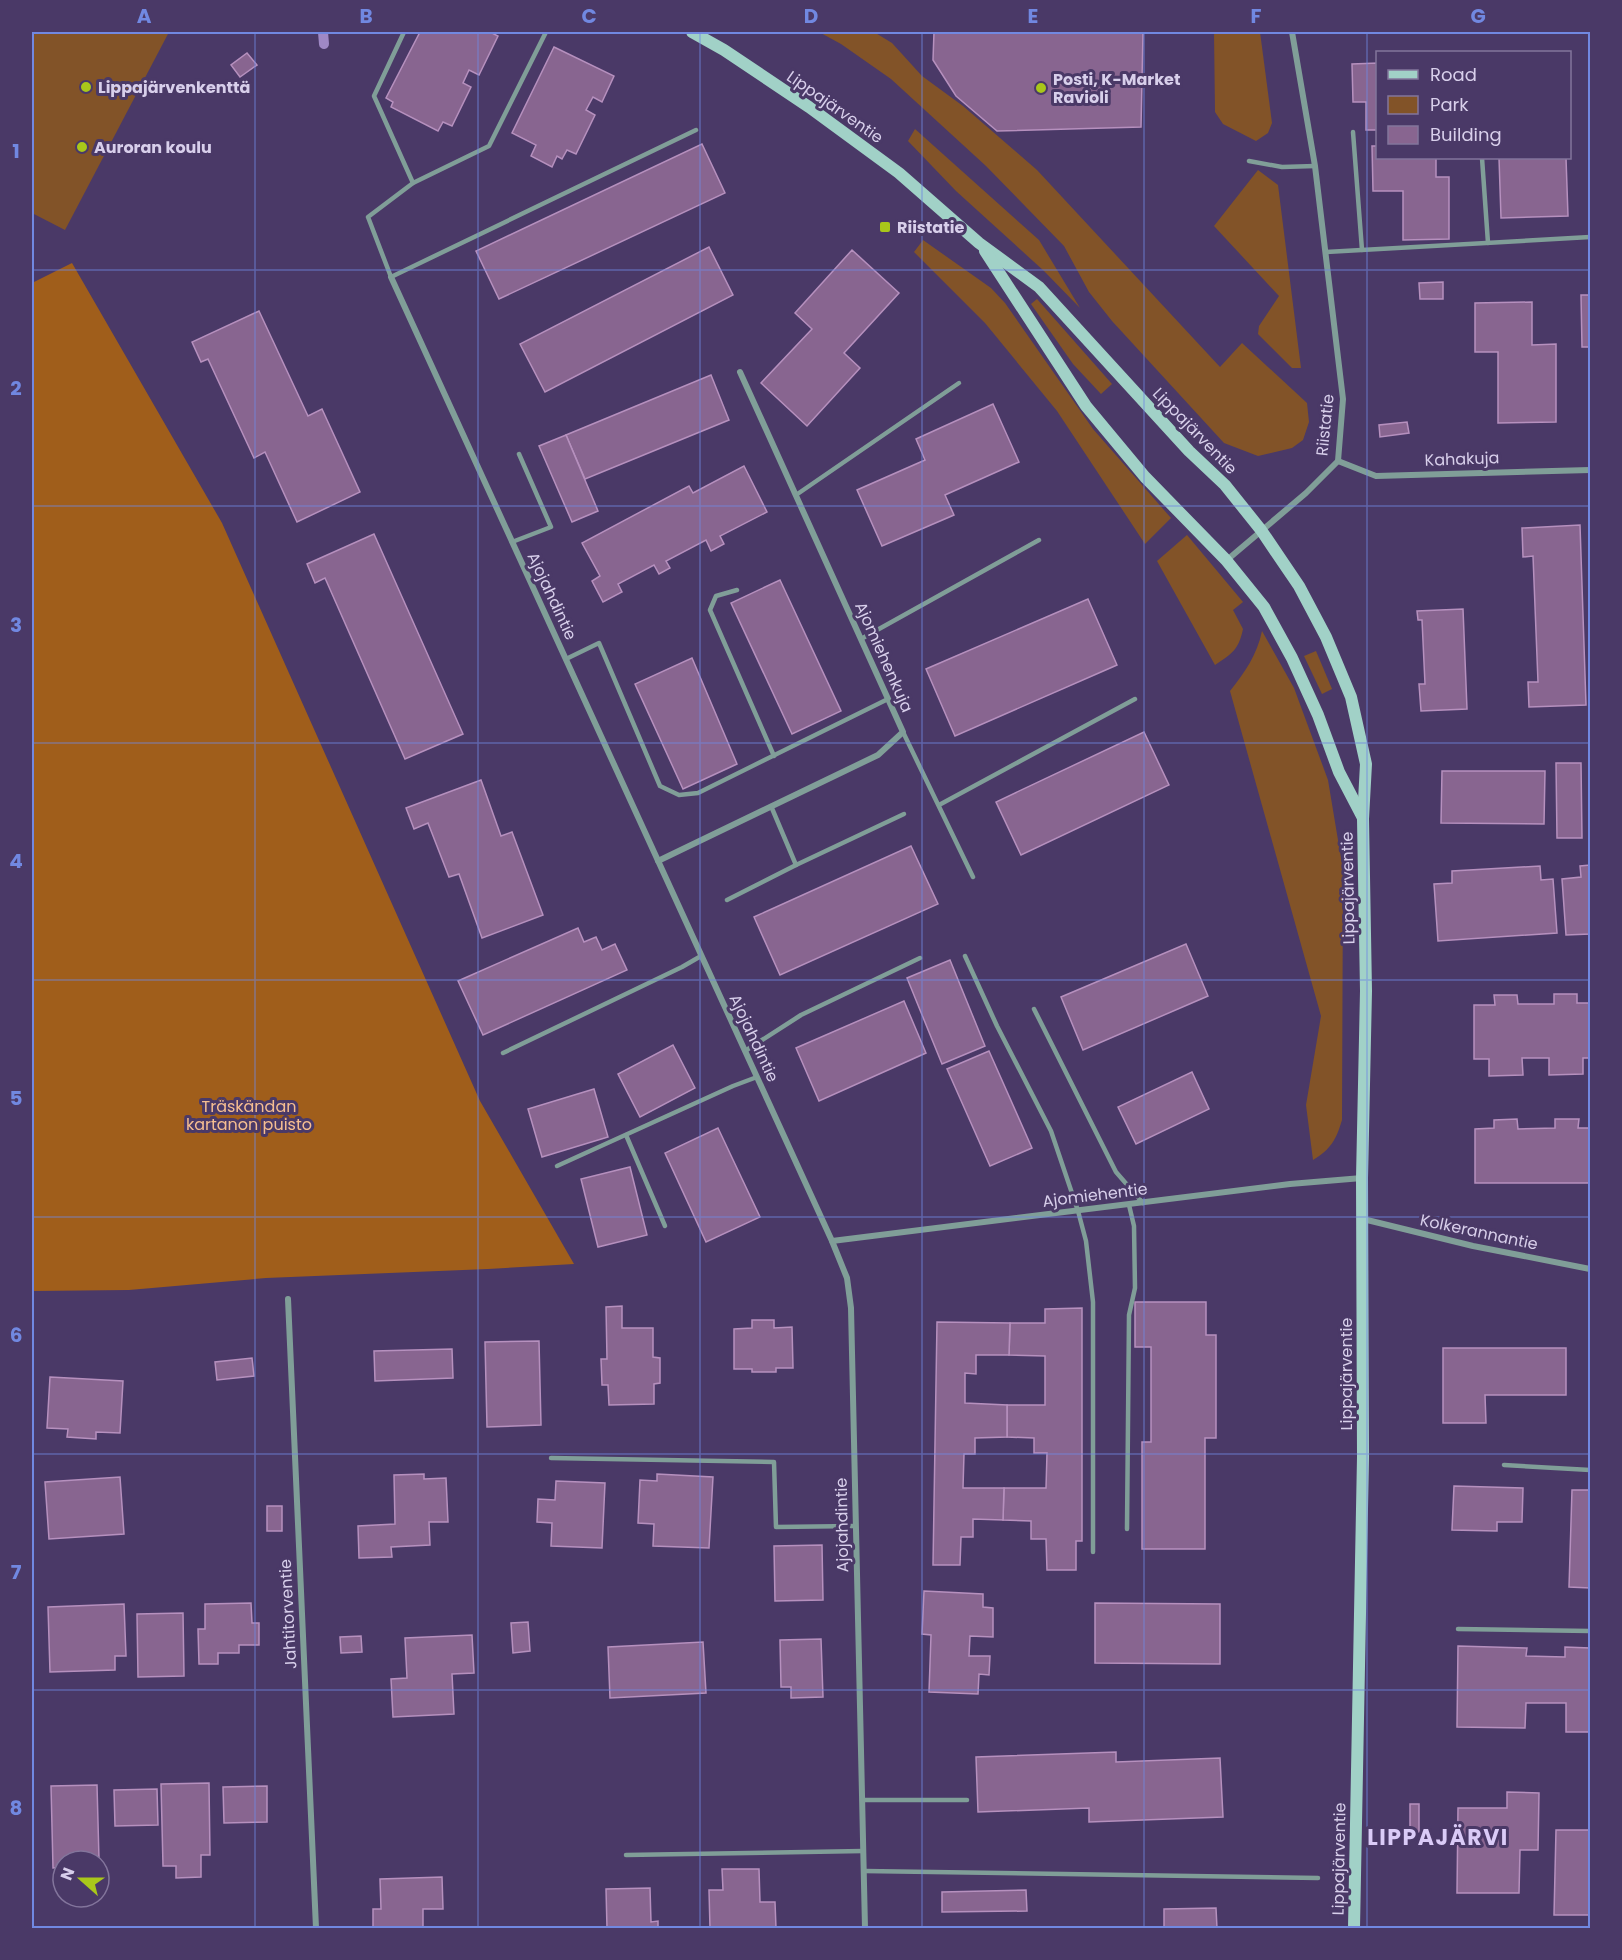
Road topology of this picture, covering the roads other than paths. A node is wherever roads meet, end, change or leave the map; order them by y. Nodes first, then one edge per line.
1 (404, 32) edge
2 (546, 32) edge
3 (693, 32) edge
4 (1292, 32) edge
5 (696, 130) dead end
6 (1353, 132) dead end
7 (1482, 159) edge
8 (1249, 161) dead end
9 (1316, 166) junction
10 (413, 183) junction
11 (1590, 237) edge
12 (979, 243) junction
13 (1488, 243) junction
14 (1362, 250) junction
15 (1326, 252) junction
16 (390, 277) junction
17 (740, 372) dead end
18 (959, 383) dead end
19 (519, 454) dead end
20 (1338, 460) junction
21 (1590, 470) edge
22 (796, 495) junction
23 (1261, 530) junction
24 (1039, 540) dead end
25 (512, 542) junction
26 (1226, 560) junction
27 (737, 590) dead end
28 (861, 639) junction
29 (566, 659) junction
30 (888, 699) junction
31 (1136, 699) dead end
32 (903, 732) junction
33 (774, 756) junction
34 (771, 806) junction
35 (939, 806) junction
36 (904, 814) dead end
37 (1363, 819) junction
38 (658, 861) junction
39 (796, 865) junction
40 (973, 877) dead end
41 (727, 900) dead end
42 (701, 956) junction
43 (965, 956) dead end
44 (920, 958) dead end
45 (1034, 1009) dead end
46 (745, 1051) junction
47 (503, 1053) dead end
48 (757, 1077) junction
49 (626, 1135) junction
50 (558, 1166) dead end
51 (1362, 1178) junction
52 (1143, 1203) junction
53 (1130, 1205) junction
54 (1078, 1211) junction
55 (1362, 1219) junction
56 (665, 1226) dead end
57 (832, 1241) junction
58 (1590, 1269) edge
59 (288, 1299) dead end
60 (551, 1458) dead end
61 (1504, 1465) dead end
62 (1590, 1470) edge
63 (855, 1526) junction
64 (1127, 1529) dead end
65 (1093, 1552) dead end
66 (1458, 1629) dead end
67 (1590, 1631) edge
68 (862, 1800) junction
69 (967, 1800) dead end
70 (863, 1851) junction
71 (626, 1855) dead end
72 (864, 1871) junction
73 (1317, 1878) dead end
74 (316, 1929) edge
75 (865, 1929) edge
76 (1354, 1929) edge

1 - 10 lane
2 - 10 lane
3 - 12 main road, Lippajärventie
4 - 9 street, Riistatie
5 - 16 lane
6 - 14 lane
7 - 13 lane
8 - 9 lane
9 - 15 street, Riistatie
10 - 16 lane, Ajojahdintie
11 - 13 lane
12 - 23 main road, Lippajärventie
12 - 26 main road, Lippajärventie
13 - 14 lane
14 - 15 lane
15 - 20 street, Riistatie
16 - 25 street, Ajojahdintie
17 - 22 street, Ajomiehenkuja
18 - 22 lane
19 - 25 lane
20 - 21 street, Kahakuja
20 - 23 street, Riistatie
22 - 28 street, Ajomiehenkuja
23 - 26 street, Riistatie
23 - 37 main road, Lippajärventie
24 - 28 lane
25 - 29 street, Ajojahdintie
26 - 37 main road, Lippajärventie
27 - 33 lane
28 - 30 street, Ajomiehenkuja
29 - 33 lane
29 - 38 street, Ajojahdintie
30 - 32 street, Ajomiehenkuja
30 - 33 lane
31 - 35 lane
32 - 34 street, Ajomiehenkuja
32 - 35 lane
34 - 38 street, Ajomiehenkuja
34 - 39 lane
35 - 40 lane
36 - 39 lane
37 - 51 main road, Lippajärventie
38 - 42 street, Ajojahdintie
39 - 41 lane
42 - 46 street, Ajojahdintie
42 - 47 lane
43 - 54 lane
44 - 46 lane
45 - 52 lane
46 - 48 street, Ajojahdintie
48 - 49 lane
48 - 57 street, Ajojahdintie
49 - 50 lane
49 - 56 lane
51 - 52 street, Ajomiehentie
51 - 55 main road, Lippajärventie
52 - 53 street, Ajomiehentie
53 - 54 street, Ajomiehentie
53 - 64 lane
54 - 57 street, Ajomiehentie
54 - 65 lane
55 - 58 street, Kolkerannantie
55 - 76 main road, Lippajärventie
57 - 63 street, Ajojahdintie
59 - 74 street, Jahtitorventie
60 - 63 lane
61 - 62 lane
63 - 68 street, Ajojahdintie
66 - 67 lane
68 - 69 lane
68 - 70 street, Ajojahdintie
70 - 71 lane
70 - 72 street, Ajojahdintie
72 - 73 lane
72 - 75 street, Ajojahdintie

